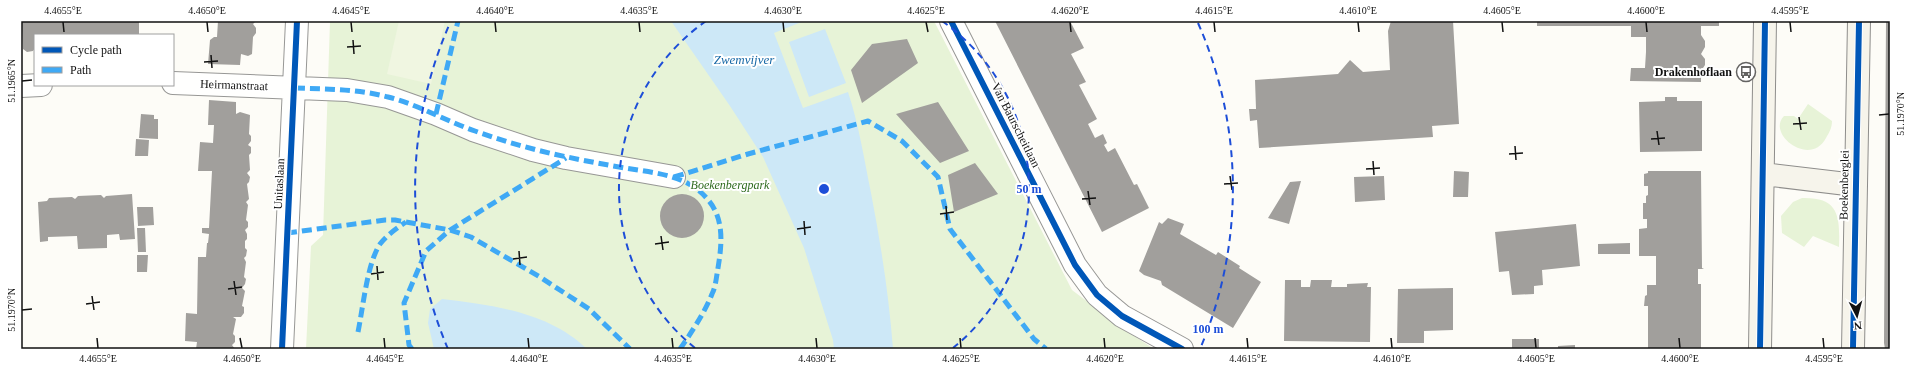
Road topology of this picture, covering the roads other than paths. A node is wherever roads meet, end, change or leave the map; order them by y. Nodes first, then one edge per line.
1 (297, 21) edge
2 (951, 21) edge
3 (1765, 21) edge
4 (1859, 21) edge
5 (174, 83) edge
6 (34, 85) edge
7 (21, 86) edge
8 (295, 88) junction
9 (1763, 174) junction
10 (674, 177) dead end
11 (1855, 185) junction
12 (282, 349) edge
13 (1182, 349) edge
14 (1760, 349) edge
15 (1853, 349) edge

1 - 8 street, Unitaslaan
2 - 13 street, Van Baurscheitlaan
3 - 9 street
4 - 11 street, Boekenberglei
5 - 8 street, Heirmanstraat
6 - 7 street
8 - 10 street, Heirmanstraat
8 - 12 street, Unitaslaan
9 - 11 street
9 - 14 street
11 - 15 street, Boekenberglei

